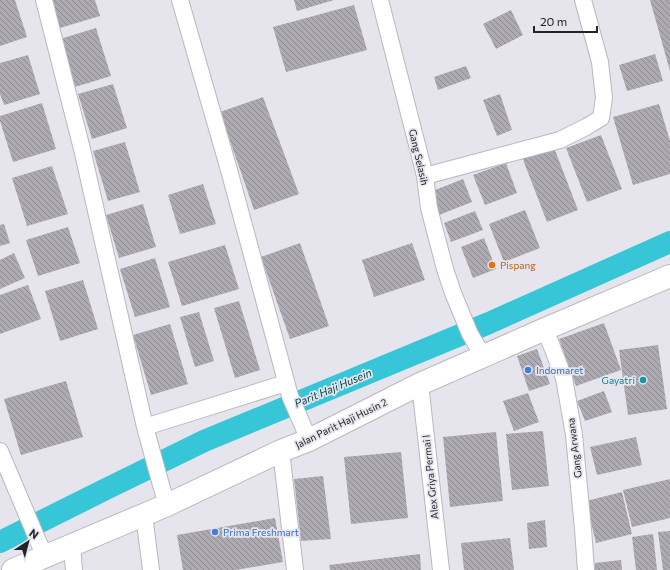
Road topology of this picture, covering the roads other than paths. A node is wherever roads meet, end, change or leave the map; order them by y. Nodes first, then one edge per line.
1 (44, 0) edge
2 (180, 0) edge
3 (380, 0) edge
4 (583, 0) edge
5 (425, 176) junction
6 (670, 276) edge
7 (545, 329) junction
8 (479, 349) junction
9 (420, 384) junction
10 (288, 389) junction
11 (145, 427) junction
12 (305, 431) junction
13 (0, 451) edge
14 (281, 451) junction
15 (164, 495) junction
16 (144, 515) junction
17 (72, 546) junction
18 (41, 549) junction
19 (13, 570) edge
20 (74, 570) edge
21 (151, 570) edge
22 (295, 570) edge
23 (441, 570) edge
24 (586, 570) edge

1 - 11 street
2 - 10 street
3 - 5 street, Gang Selasih
4 - 5 street
5 - 8 street, Gang Selasih
6 - 7 street, Jalan Parit Haji Husin 2
7 - 8 street, Jalan Parit Haji Husin 2
7 - 24 street, Gang Arwana
8 - 9 street, Jalan Parit Haji Husin 2
9 - 12 street, Jalan Parit Haji Husin 2
9 - 23 street, Alex Griya Permai I
10 - 11 street
10 - 12 street
11 - 15 street
12 - 14 street, Jalan Parit Haji Husin 2
13 - 18 street
14 - 15 street, Jalan Parit Haji Husin 2
14 - 22 street
15 - 16 street, Jalan Parit Haji Husin 2
16 - 17 street, Jalan Parit Haji Husin 2
16 - 21 street
17 - 18 street, Jalan Parit Haji Husin 2
17 - 20 street
18 - 19 street, Jalan Parit Haji Husin 2

